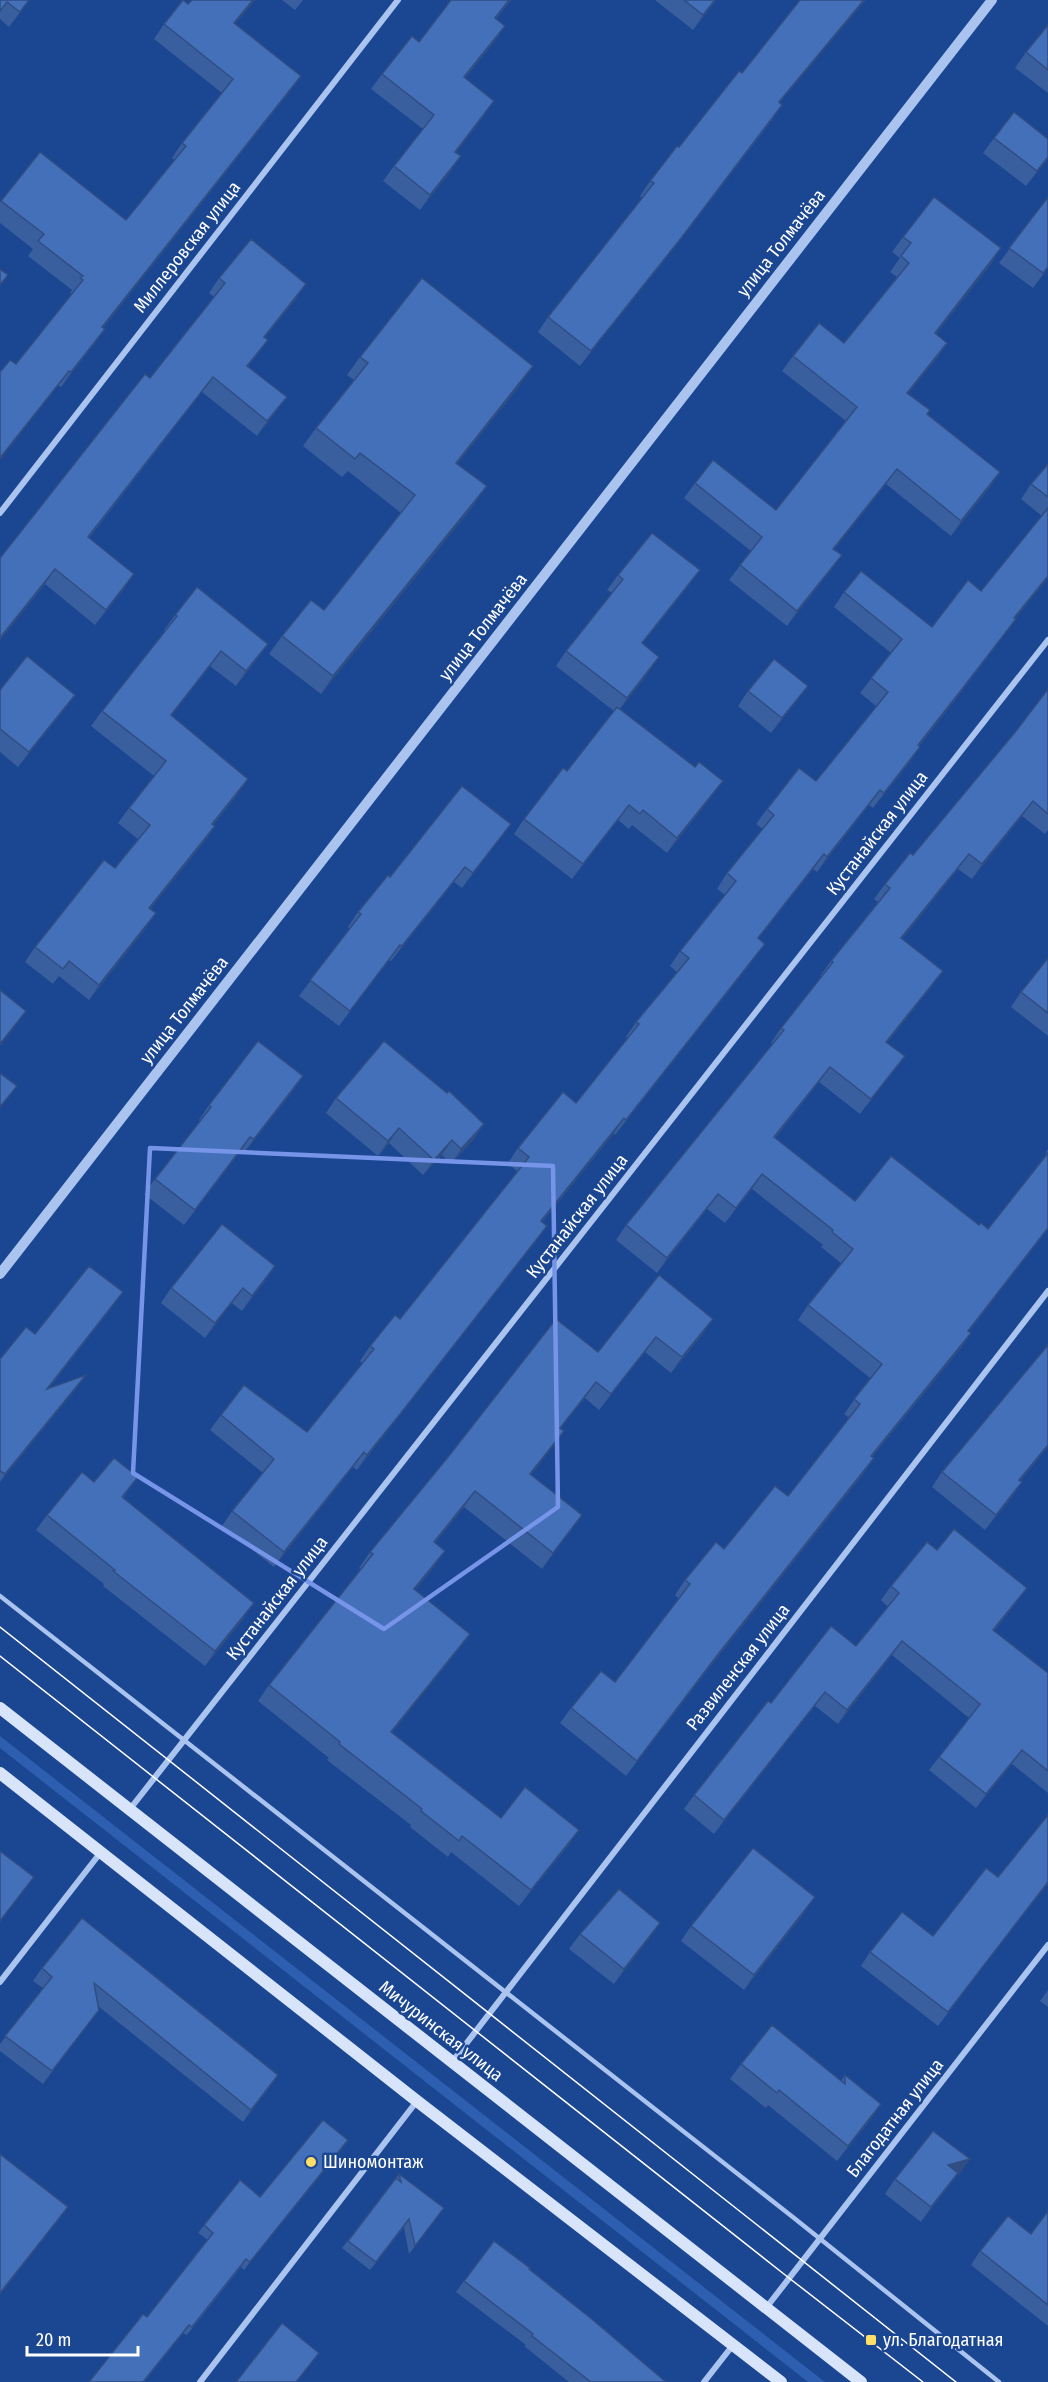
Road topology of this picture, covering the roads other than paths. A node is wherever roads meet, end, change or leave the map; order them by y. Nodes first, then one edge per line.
1 (399, 0) edge
2 (992, 0) edge
3 (0, 513) edge
4 (1048, 640) edge
5 (0, 1274) edge
6 (1048, 1291) edge
7 (0, 1596) edge
8 (0, 1708) edge
9 (184, 1741) junction
10 (0, 1773) edge
11 (130, 1809) junction
12 (100, 1852) junction
13 (1048, 1945) edge
14 (0, 1982) edge
15 (506, 1993) junction
16 (452, 2062) junction
17 (417, 2101) junction
18 (820, 2239) junction
19 (766, 2308) junction
20 (734, 2345) junction
21 (200, 2382) edge
22 (704, 2382) edge
23 (781, 2382) edge
24 (861, 2382) edge
25 (999, 2382) edge

1 - 3 street, Миллеровская улица
2 - 5 street, улица Толмачёва
4 - 9 street, Кустанайская улица
6 - 15 street, Развиленская улица
7 - 9 lane
8 - 11 main road, Мичуринская улица
9 - 11 street, Кустанайская улица
9 - 15 lane
10 - 12 main road
11 - 16 main road, Мичуринская улица
12 - 14 street
12 - 17 main road
13 - 18 street, Благодатная улица
15 - 16 street, Развиленская улица
15 - 18 lane
16 - 19 main road, Мичуринская улица
17 - 20 main road
17 - 21 street
18 - 19 street, Благодатная улица
18 - 25 lane
19 - 24 main road, Мичуринская улица
20 - 22 street
20 - 23 main road

